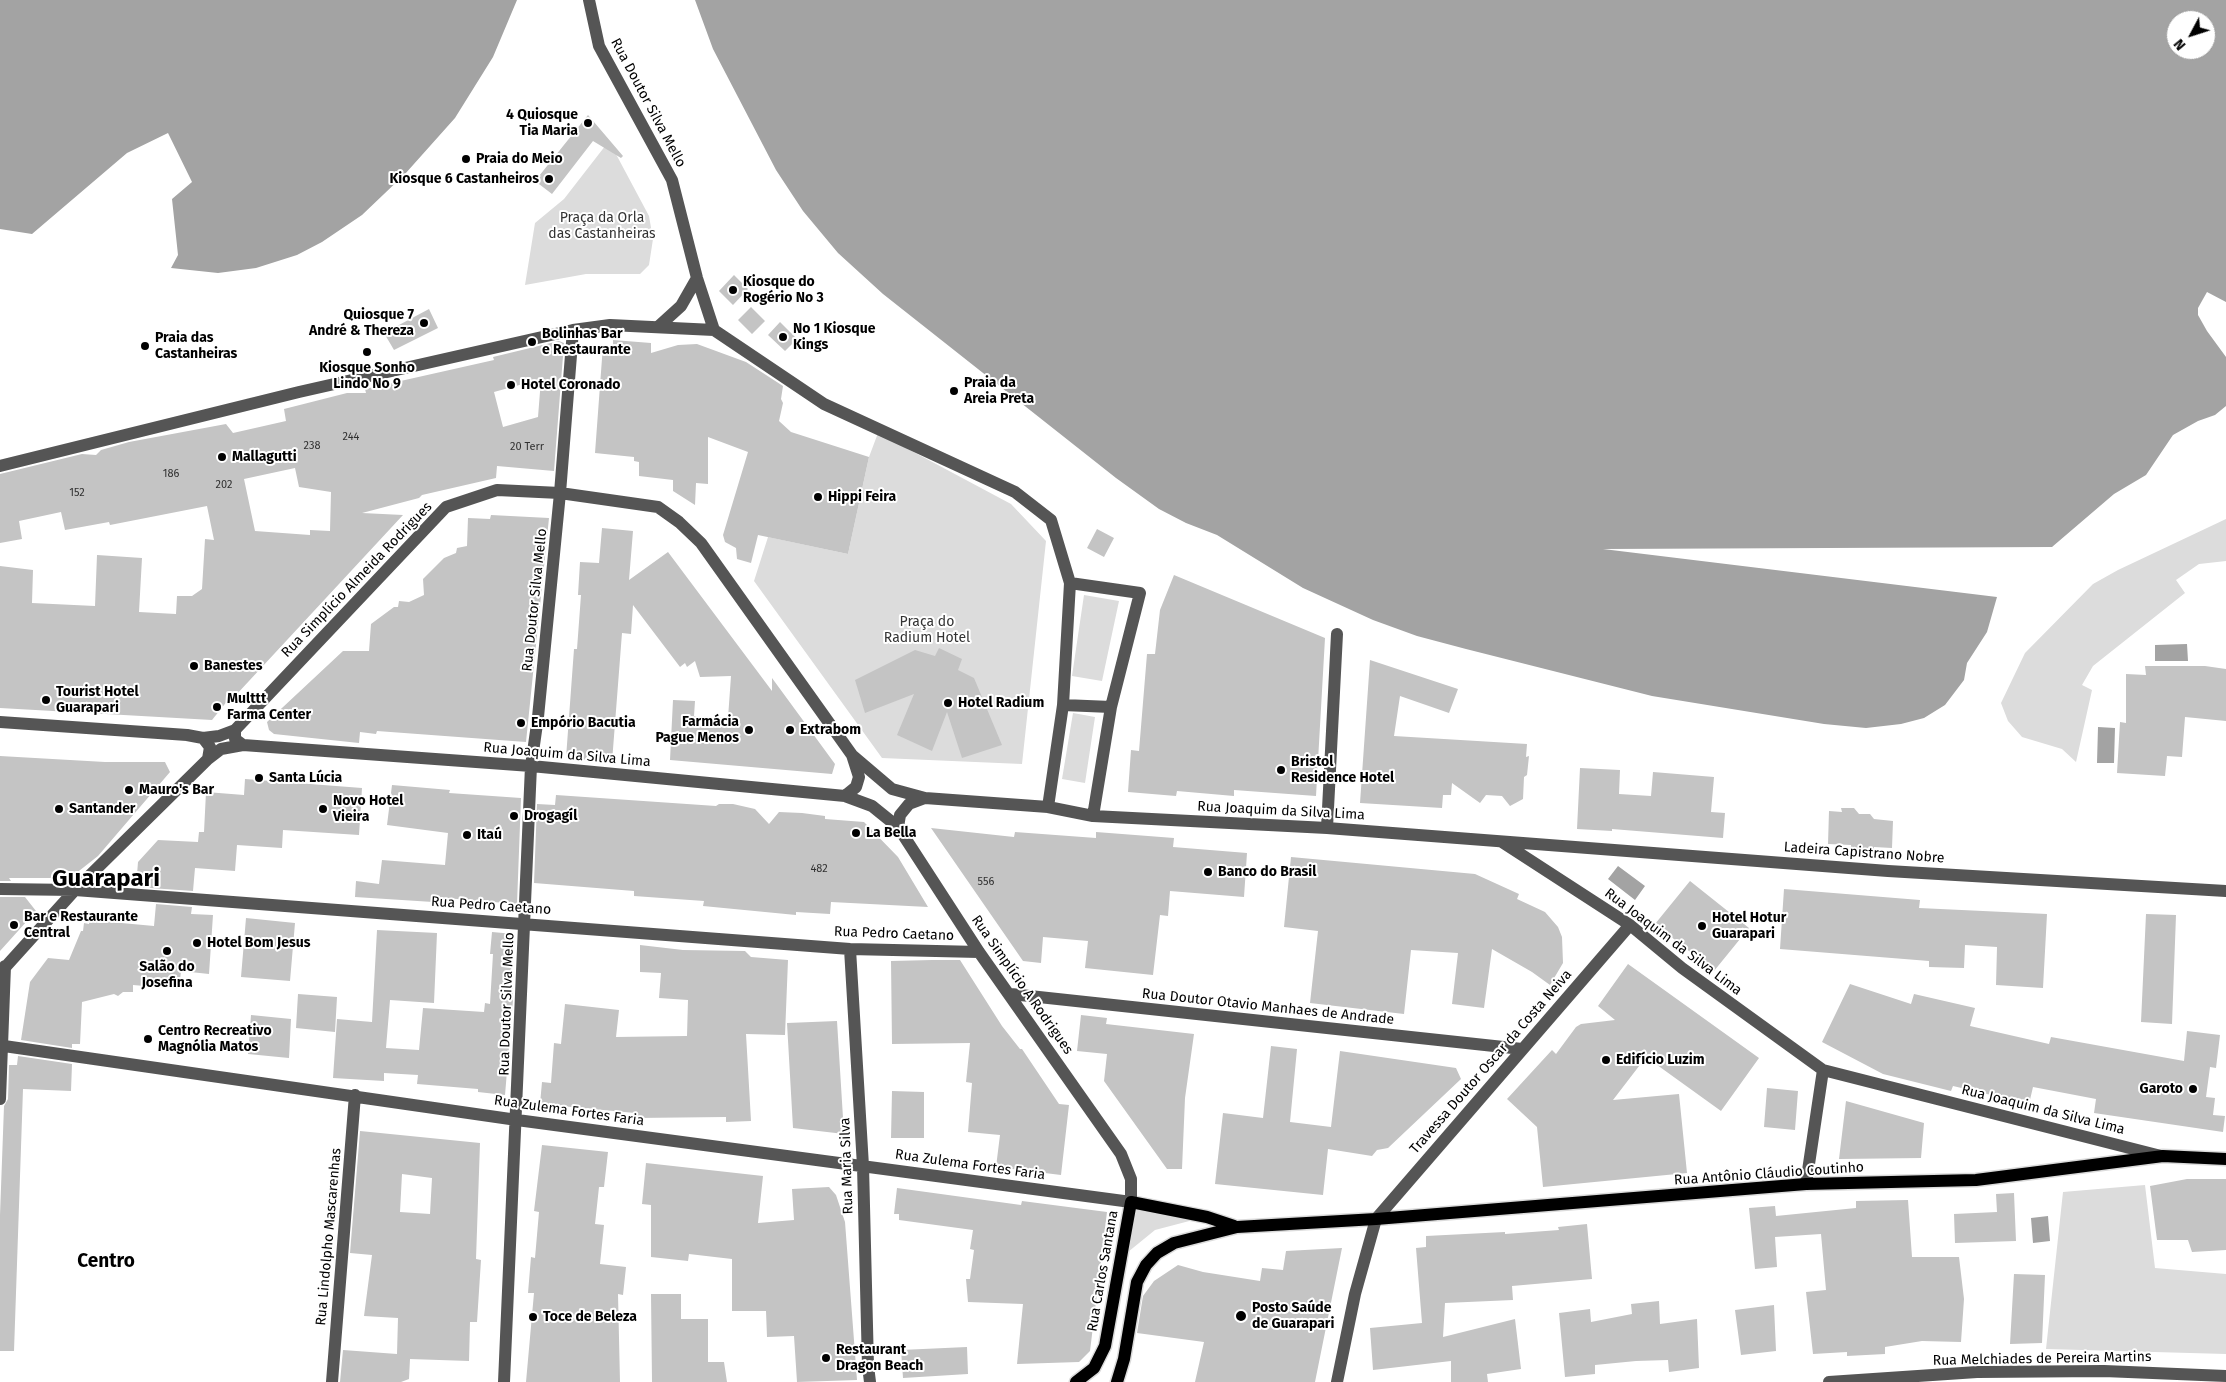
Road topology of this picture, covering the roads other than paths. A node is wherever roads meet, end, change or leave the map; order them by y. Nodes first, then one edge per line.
1 (589, 0) edge
2 (697, 278) junction
3 (659, 326) junction
4 (573, 330) junction
5 (714, 330) junction
6 (0, 466) edge
7 (560, 493) junction
8 (1070, 583) junction
9 (1337, 634) dead end
10 (1063, 705) junction
11 (1111, 707) junction
12 (0, 722) edge
13 (235, 730) junction
14 (203, 738) junction
15 (243, 745) junction
16 (852, 755) junction
17 (208, 758) junction
18 (531, 766) junction
19 (845, 796) junction
20 (925, 798) junction
21 (1048, 807) junction
22 (1093, 816) junction
23 (898, 828) junction
24 (1327, 828) junction
25 (1500, 841) junction
26 (0, 889) edge
27 (75, 890) junction
28 (2226, 891) edge
29 (525, 923) junction
30 (1630, 925) junction
31 (850, 950) junction
32 (979, 952) junction
33 (2, 968) edge
34 (1011, 994) junction
35 (4, 1046) junction
36 (1522, 1049) junction
37 (1823, 1070) junction
38 (355, 1095) junction
39 (0, 1099) edge
40 (516, 1120) junction
41 (2163, 1156) junction
42 (2226, 1159) edge
43 (864, 1166) junction
44 (1806, 1184) junction
45 (1131, 1202) junction
46 (1376, 1219) junction
47 (1237, 1227) junction
48 (2226, 1376) edge
49 (1973, 1377) edge
50 (332, 1382) edge
51 (504, 1382) edge
52 (870, 1382) edge
53 (1076, 1382) edge
54 (1117, 1382) edge
55 (1336, 1382) edge
56 (1829, 1382) edge

1 - 2 street, Rua Doutor Silva Mello
2 - 3 street
2 - 5 street, Rua Doutor Silva Mello
3 - 4 street
3 - 5 street
4 - 6 street
4 - 7 street, Rua Doutor Silva Mello
5 - 8 street
7 - 13 street, Rua Simplício Almeida Rodrigues
7 - 16 street, Rua Simplício Almeida Rodrigues
7 - 18 street, Rua Doutor Silva Mello
8 - 10 street
8 - 11 street
9 - 24 street
10 - 11 street
10 - 21 street
11 - 22 street
12 - 14 street
13 - 14 street
13 - 15 street
14 - 17 street
15 - 17 street, Rua Joaquim da Silva Lima
15 - 18 street, Rua Joaquim da Silva Lima
16 - 19 street
16 - 20 street, Rua Joaquim da Silva Lima
17 - 27 street, Rua Joaquim da Silva Lima
18 - 19 street, Rua Joaquim da Silva Lima
18 - 29 street, Rua Doutor Silva Mello
19 - 23 street, Rua Joaquim da Silva Lima
20 - 21 street, Rua Joaquim da Silva Lima
20 - 23 street
21 - 22 street, Rua Joaquim da Silva Lima
22 - 24 street, Rua Joaquim da Silva Lima
23 - 32 street, Rua Simplício A Rodrigues
24 - 25 street, Rua Joaquim da Silva Lima
25 - 28 street, Ladeira Capistrano Nobre
25 - 30 street, Rua Joaquim da Silva Lima
26 - 27 street, Rua Pedro Caetano
27 - 29 street, Rua Pedro Caetano
27 - 33 street, Rua Joaquim da Silva Lima
29 - 31 street, Rua Pedro Caetano
29 - 40 street, Rua Doutor Silva Mello
30 - 36 street, Travessa Doutor Oscar da Costa Neiva
30 - 37 street, Rua Joaquim da Silva Lima
31 - 32 street, Rua Pedro Caetano
31 - 43 street, Rua Maria Silva
32 - 34 street, Rua Simplício A Rodrigues
33 - 35 street
34 - 36 street, Rua Doutor Otavio Manhaes de Andrade
34 - 45 street, Rua Simplício A Rodrigues
35 - 38 street, Rua Zulema Fortes Faria
35 - 39 street
36 - 46 street, Travessa Doutor Oscar da Costa Neiva
37 - 41 street, Rua Joaquim da Silva Lima
37 - 44 street
38 - 40 street, Rua Zulema Fortes Faria
38 - 50 street, Rua Lindolpho Mascarenhas
40 - 43 street, Rua Zulema Fortes Faria
40 - 51 street, Rua Doutor Silva Mello
41 - 42 main road, Rua Antônio Cláudio Coutinho
41 - 44 main road, Rua Antônio Cláudio Coutinho
43 - 45 street, Rua Zulema Fortes Faria
43 - 52 street, Rua Maria Silva
44 - 46 main road, Rua Antônio Cláudio Coutinho
45 - 47 main road, Rua Carlos Santana
45 - 53 main road, Rua Carlos Santana
46 - 47 main road, Rua Carlos Santana
46 - 55 street
47 - 54 main road, Rua Carlos Santana
48 - 49 street, Rua Melchiades de Pereira Martins
49 - 56 street, Rua Melchiades de Pereira Martins

